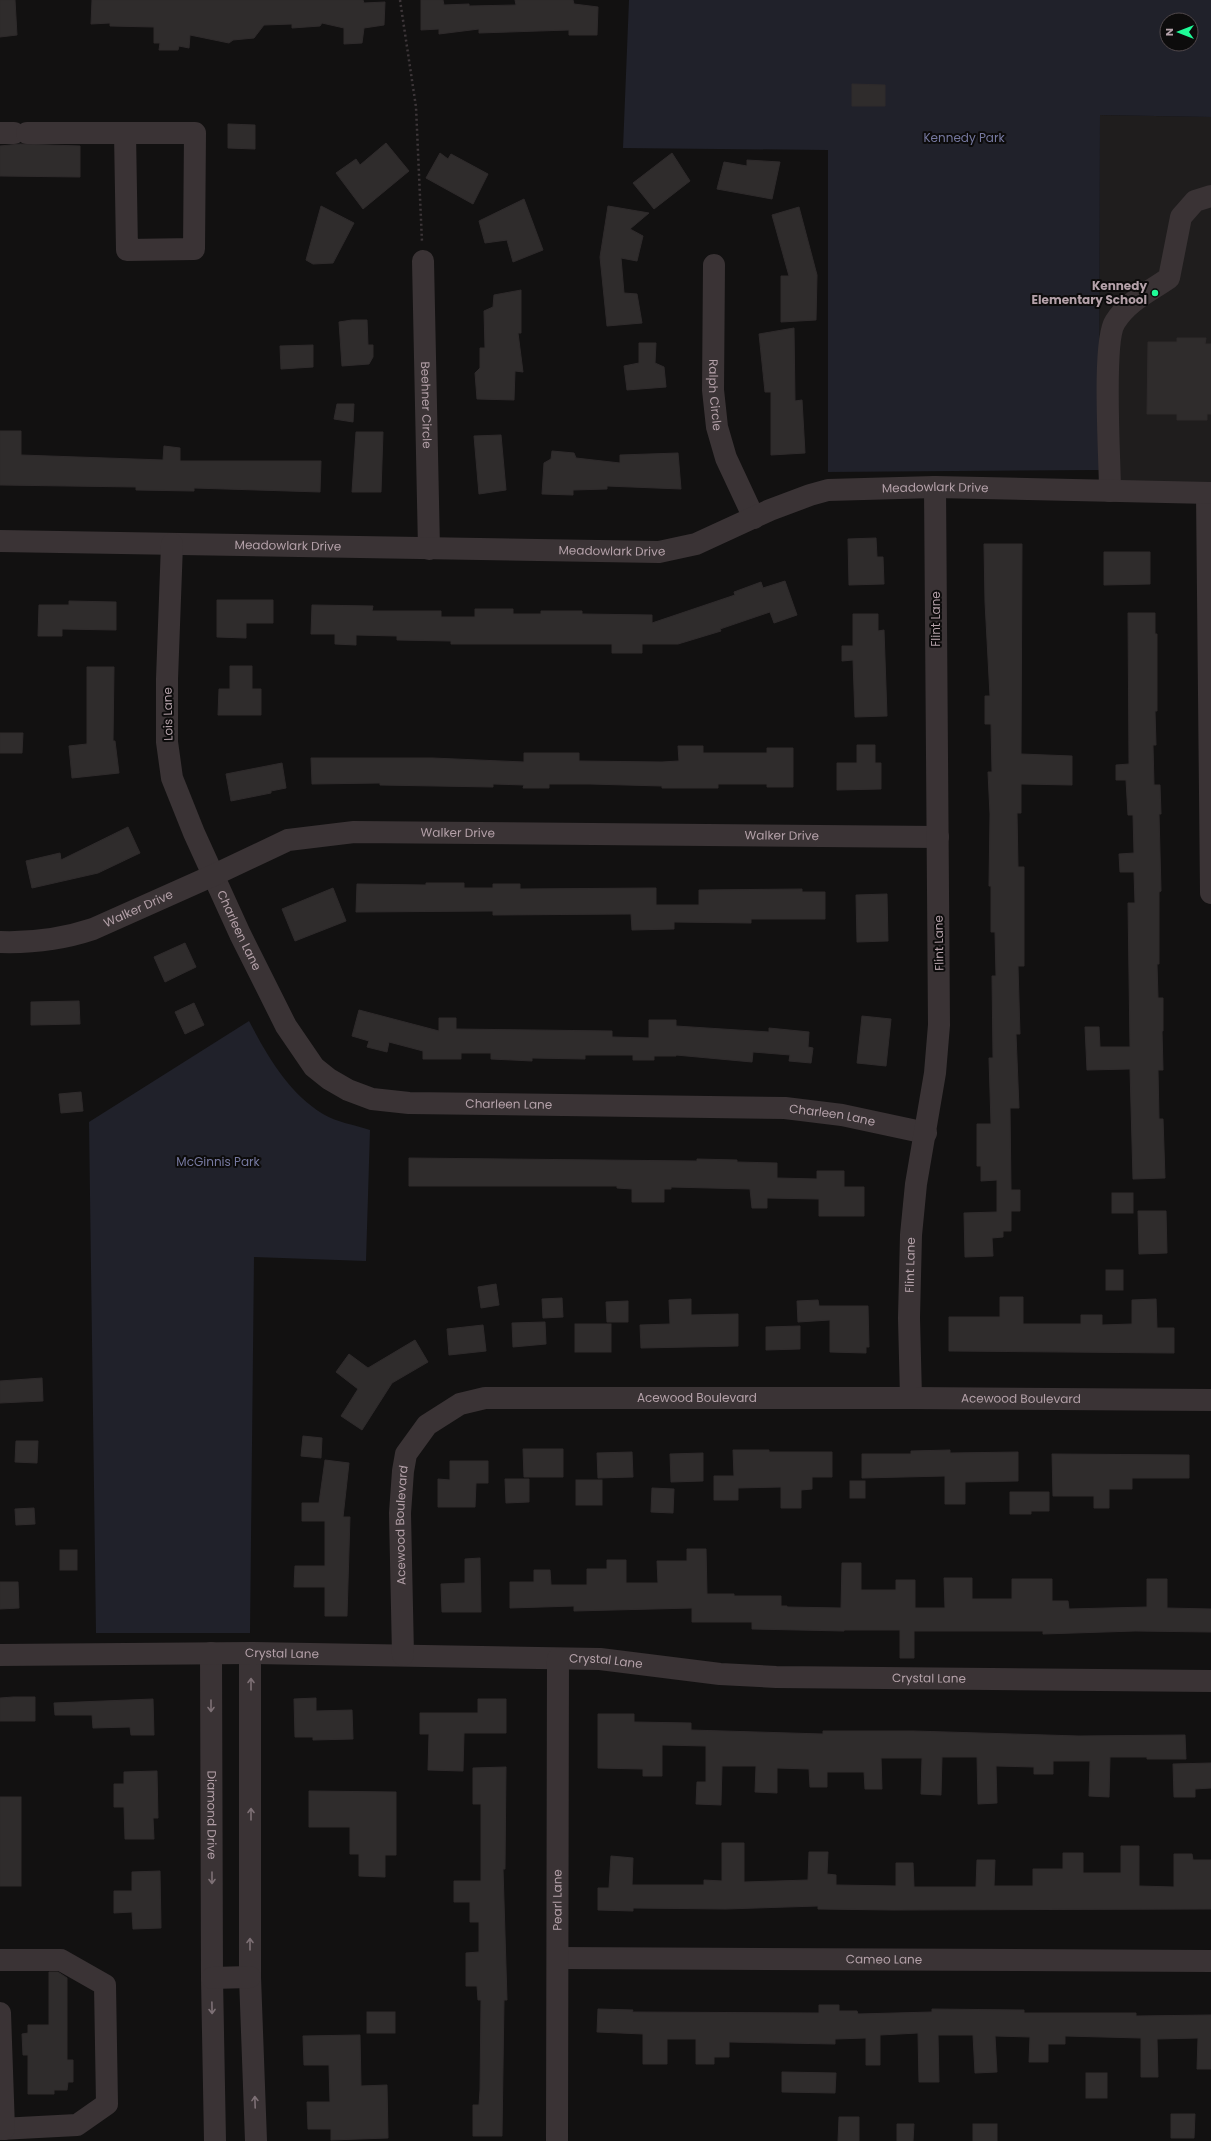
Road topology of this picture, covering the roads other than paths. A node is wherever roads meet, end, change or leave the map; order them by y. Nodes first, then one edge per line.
1 (14, 133) edge
2 (125, 133) junction
3 (1211, 196) edge
4 (423, 261) road end
5 (714, 265) dead end
6 (935, 487) junction
7 (1110, 491) junction
8 (1209, 493) edge
9 (754, 518) junction
10 (0, 541) edge
11 (172, 544) junction
12 (429, 549) junction
13 (938, 837) junction
14 (214, 875) junction
15 (1211, 894) edge
16 (0, 942) edge
17 (926, 1133) junction
18 (911, 1398) junction
19 (1211, 1400) edge
20 (211, 1653) junction
21 (250, 1653) junction
22 (0, 1655) edge
23 (403, 1655) junction
24 (558, 1659) junction
25 (1211, 1681) edge
26 (558, 1958) junction
27 (0, 1960) edge
28 (1211, 1961) edge
29 (250, 1977) junction
30 (212, 1978) junction
31 (0, 2012) edge
32 (2, 2129) edge
33 (215, 2141) edge
34 (256, 2141) edge
35 (557, 2141) edge

1 - 2 street
2 - 2 street
3 - 7 street
4 - 12 street, Beehner Circle
5 - 9 street, Ralph Circle
6 - 7 street, Meadowlark Drive
6 - 9 street, Meadowlark Drive
6 - 13 street, Flint Lane
7 - 8 street, Meadowlark Drive
8 - 15 street
9 - 12 street, Meadowlark Drive
10 - 11 street, Meadowlark Drive
11 - 12 street, Meadowlark Drive
11 - 14 street, Lois Lane
13 - 14 street, Walker Drive
13 - 17 street, Flint Lane
14 - 16 street, Walker Drive
14 - 17 street, Charleen Lane
17 - 18 street, Flint Lane
18 - 19 street, Acewood Boulevard
18 - 23 street, Acewood Boulevard
20 - 21 street, Crystal Lane
20 - 22 street, Crystal Lane
20 -> 30 street, Diamond Drive
21 - 23 street, Crystal Lane
29 -> 21 street
23 - 24 street, Crystal Lane
24 - 25 street, Crystal Lane
24 - 26 street, Pearl Lane
26 - 28 street, Cameo Lane
26 - 35 street, Pearl Lane
27 - 32 street
29 - 30 street
34 -> 29 street
30 -> 33 street, Diamond Drive
31 - 32 street

